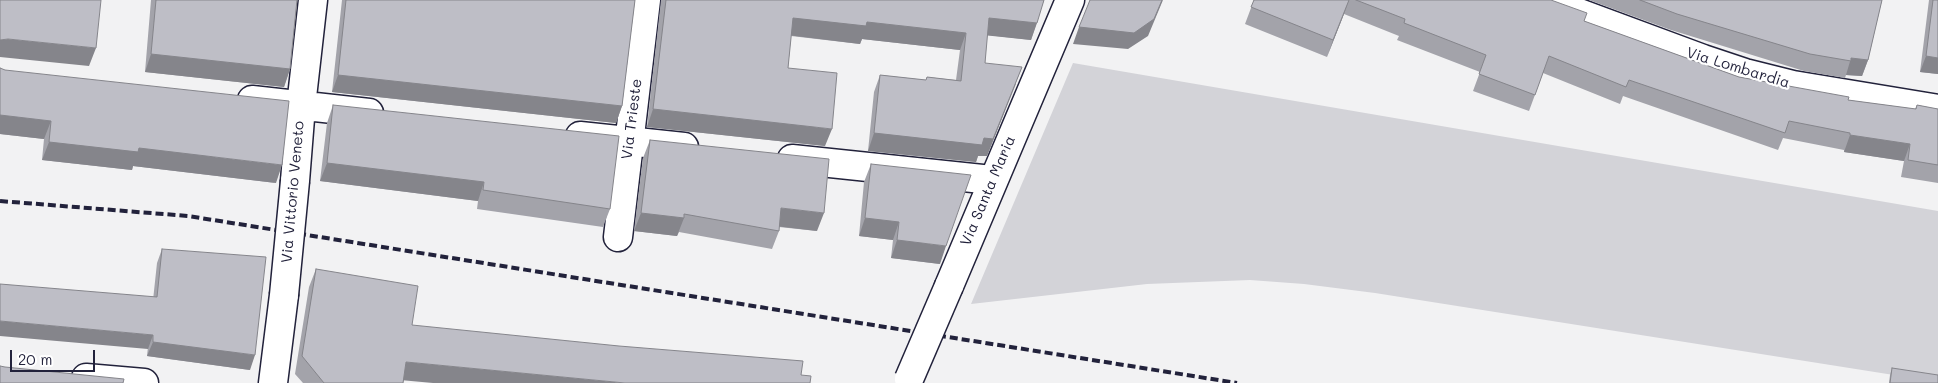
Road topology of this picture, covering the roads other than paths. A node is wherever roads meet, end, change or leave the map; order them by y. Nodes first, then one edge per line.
1 (313, 0) edge
2 (646, 0) edge
3 (1070, 0) edge
4 (1544, 0) edge
5 (223, 97) edge
6 (301, 106) junction
7 (1938, 109) edge
8 (398, 116) edge
9 (553, 133) edge
10 (630, 142) junction
11 (708, 150) edge
12 (767, 156) edge
13 (992, 180) junction
14 (618, 237) dead end
15 (58, 375) edge
16 (909, 381) edge
17 (144, 383) edge
18 (273, 383) edge

1 - 6 street, Via Vittorio Veneto
2 - 10 street, Via Trieste
3 - 13 street, Via Santa Maria
4 - 7 street, Via Lombardia
5 - 6 street
6 - 8 street
6 - 18 street, Via Vittorio Veneto, bridge
9 - 10 street
10 - 11 street
10 - 14 street, Via Trieste
12 - 13 street
13 - 16 street, Via Santa Maria, bridge
15 - 17 street

